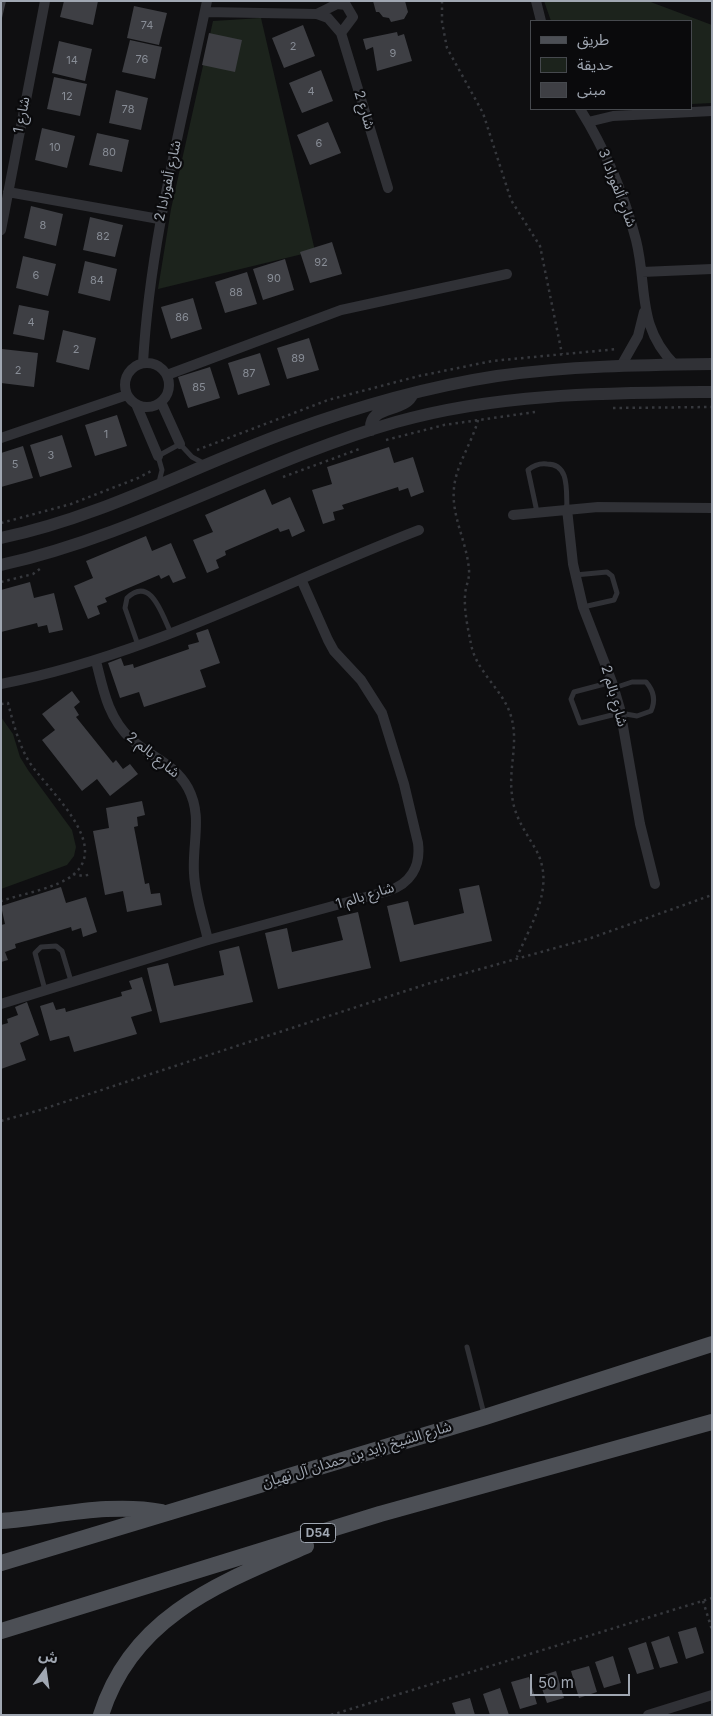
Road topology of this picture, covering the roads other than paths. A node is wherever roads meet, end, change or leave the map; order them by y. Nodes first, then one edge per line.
1 (45, 1) edge
2 (207, 1) edge
3 (536, 1) edge
4 (205, 12) junction
5 (317, 14) junction
6 (541, 20) edge
7 (340, 33) junction
8 (581, 110) edge
9 (712, 111) edge
10 (588, 122) junction
11 (388, 188) dead end
12 (8, 192) junction
13 (160, 219) junction
14 (1, 230) edge
15 (712, 270) edge
16 (642, 272) junction
17 (508, 274) dead end
18 (645, 306) junction
19 (652, 335) junction
20 (638, 336) junction
21 (143, 363) junction
22 (675, 364) junction
23 (712, 364) edge
24 (621, 366) junction
25 (167, 375) junction
26 (712, 385) edge
27 (647, 392) junction
28 (712, 392) edge
29 (413, 393) junction
30 (127, 395) junction
31 (161, 402) junction
32 (136, 404) junction
33 (371, 430) junction
34 (1, 438) edge
35 (180, 444) junction
36 (159, 459) junction
37 (208, 466) junction
38 (158, 486) junction
39 (712, 508) edge
40 (567, 509) junction
41 (537, 512) junction
42 (513, 515) dead end
43 (419, 530) dead end
44 (1, 538) edge
45 (1, 565) edge
46 (575, 575) junction
47 (301, 579) junction
48 (583, 607) junction
49 (171, 633) junction
50 (138, 645) junction
51 (96, 661) junction
52 (1, 684) edge
53 (613, 685) junction
54 (620, 713) junction
55 (655, 884) dead end
56 (208, 940) junction
57 (71, 981) junction
58 (45, 990) junction
59 (1, 1004) edge
60 (712, 1344) edge
61 (467, 1347) dead end
62 (485, 1417) junction
63 (712, 1422) edge
64 (167, 1513) junction
65 (380, 1514) junction
66 (1, 1520) edge
67 (1, 1564) edge
68 (1, 1631) edge
69 (712, 1695) edge
70 (101, 1715) edge
71 (648, 1715) edge

1 - 12 street, شارع 1
2 - 4 street, شارع ألفورادا 2
3 - 6 street
4 - 5 street
4 - 13 street, شارع ألفورادا 2
5 - 7 street, شارع 2
5 - 7 street
7 - 11 street, شارع 2
8 - 10 street, شارع ألفورادا 3
9 - 10 street
10 - 16 street, شارع ألفورادا 3
12 - 13 street
12 - 14 street, شارع 1
13 - 21 street, شارع ألفورادا 2
15 - 16 street
16 - 18 street, شارع ألفورادا 3
17 - 25 street
18 - 19 street, شارع ألفورادا 3
18 - 20 street, شارع ألفورادا 3
19 - 20 street
19 - 22 street, شارع ألفورادا 3
20 - 24 street, شارع ألفورادا 3
21 - 25 street
21 - 30 street
22 - 23 street
22 - 24 street
24 - 29 street
25 - 31 street
26 - 27 street
27 - 28 street
27 - 33 street
29 - 33 street
29 - 37 street
30 - 32 street
30 - 34 street
31 - 32 street
31 - 35 street
32 - 36 street
33 - 45 street
35 - 36 lane
35 - 37 lane
36 - 38 lane
37 - 38 street
38 - 44 street
39 - 40 street
40 - 41 street
40 - 41 lane
40 - 46 street, شارع بالم 2
41 - 42 street
43 - 47 street
46 - 48 street, شارع بالم 2
46 - 48 lane
47 - 49 street
47 - 56 street, شارع بالم 1
48 - 53 street, شارع بالم 2
49 - 50 street
49 - 50 lane
50 - 51 street
51 - 52 street
51 - 56 street, شارع بالم 2
53 - 54 street, شارع بالم 2
53 - 54 lane
53 - 54 lane
54 - 55 street, شارع بالم 2
56 - 57 street, شارع بالم 1
57 - 58 street, شارع بالم 1
57 - 58 lane
58 - 59 street, شارع بالم 1
60 - 62 main road, شارع الشيخ زايد بن حمدان آل نهيان
61 - 62 lane
62 - 64 main road, شارع الشيخ زايد بن حمدان آل نهيان
63 - 65 main road, D54
64 - 66 main road
64 - 67 main road, شارع الشيخ زايد بن حمدان آل نهيان
65 - 68 main road, D54
65 - 70 main road
69 - 71 street

